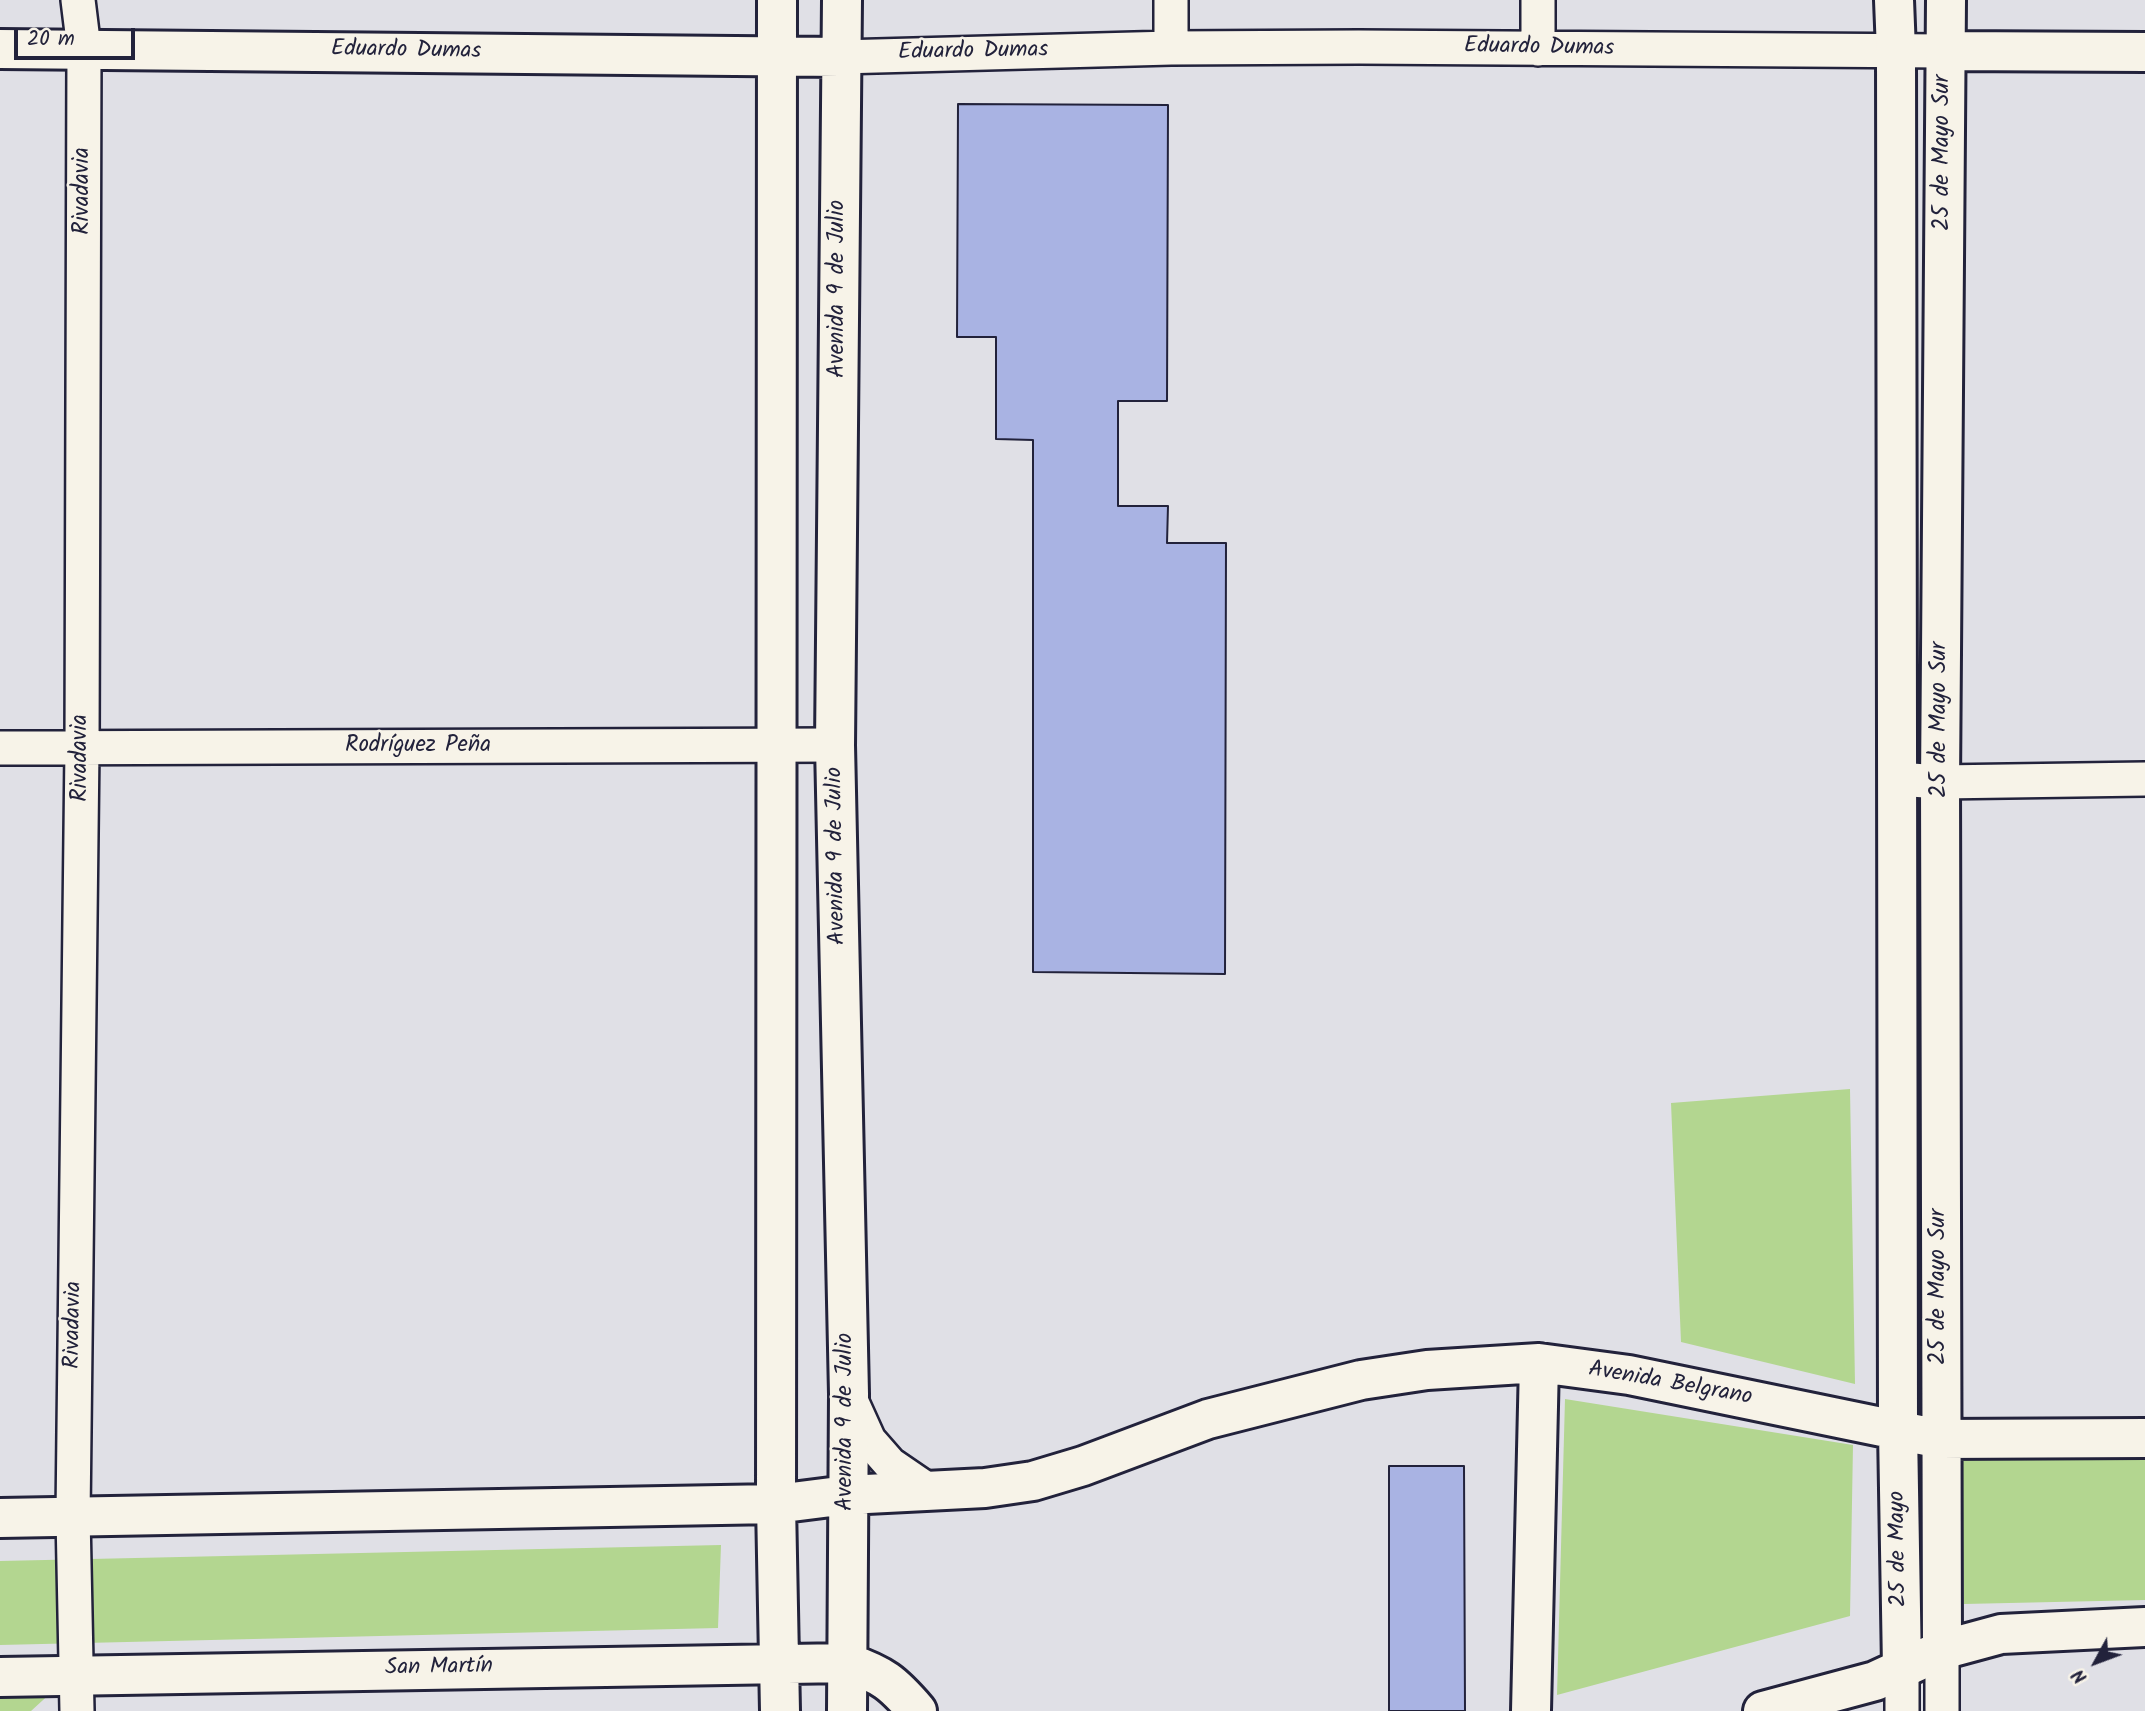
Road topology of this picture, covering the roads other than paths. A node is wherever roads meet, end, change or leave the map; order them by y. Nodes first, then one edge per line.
1 (78, 0) edge
2 (777, 0) edge
3 (842, 0) edge
4 (1171, 0) edge
5 (1538, 0) edge
6 (1894, 0) edge
7 (1945, 0) edge
8 (1171, 48) junction
9 (0, 49) edge
10 (84, 49) junction
11 (1538, 49) junction
12 (1896, 51) junction
13 (1945, 51) junction
14 (2145, 52) edge
15 (777, 57) junction
16 (840, 57) junction
17 (835, 745) junction
18 (776, 746) junction
19 (0, 748) edge
20 (82, 748) junction
21 (1897, 779) junction
22 (2145, 779) edge
23 (1940, 782) junction
24 (1539, 1363) junction
25 (849, 1394) junction
26 (1898, 1430) junction
27 (2145, 1438) edge
28 (1940, 1439) junction
29 (928, 1490) junction
30 (847, 1495) junction
31 (776, 1504) junction
32 (73, 1516) junction
33 (0, 1518) edge
34 (2145, 1627) edge
35 (1942, 1650) junction
36 (780, 1664) junction
37 (862, 1668) junction
38 (1902, 1668) junction
39 (0, 1677) edge
40 (77, 1693) edge
41 (779, 1711) edge
42 (847, 1711) edge
43 (917, 1711) edge
44 (1531, 1711) edge
45 (1763, 1711) edge
46 (1902, 1711) edge
47 (1942, 1711) edge

1 - 10 street, Rivadavia
2 - 15 street
3 - 16 street, Avenida 9 de Julio
4 - 8 street
5 - 11 street
6 - 12 street, 25 de Mayo Sur
7 - 13 street, 25 de Mayo Sur
8 - 11 street, Eduardo Dumas
8 - 16 street, Eduardo Dumas
9 - 10 street, Eduardo Dumas
10 - 15 street, Eduardo Dumas
10 - 20 street, Rivadavia
11 - 12 street, Eduardo Dumas
12 - 13 street, Eduardo Dumas
12 - 21 street, 25 de Mayo Sur
13 - 14 street
13 - 23 street, 25 de Mayo Sur
15 - 16 street, Eduardo Dumas
15 - 18 street
16 - 17 street, Avenida 9 de Julio
17 - 18 street, Rodríguez Peña
17 - 25 street, Avenida 9 de Julio
18 - 20 street, Rodríguez Peña
18 - 31 street
19 - 20 street, Rodríguez Peña
20 - 32 street, Rivadavia
21 - 23 street
21 - 26 street, 25 de Mayo Sur
22 - 23 street
23 - 28 street, 25 de Mayo Sur
24 - 26 street, Avenida Belgrano
24 - 29 street, Avenida Belgrano
24 - 44 street
25 - 29 street
25 - 30 street, Avenida 9 de Julio
26 - 28 street, Avenida Belgrano
26 - 38 street, 25 de Mayo
27 - 28 street, Avenida Belgrano
28 - 35 street, 25 de Mayo
29 - 30 street, Avenida Belgrano
30 - 31 street
30 - 37 street, Avenida 9 de Julio
31 - 32 street
31 - 36 street
32 - 33 street
32 - 40 street, Rivadavia
34 - 35 street
35 - 38 street
35 - 47 street
36 - 37 street, San Martín
36 - 40 street, San Martín
36 - 41 street
37 - 42 street, Avenida 9 de Julio
37 - 43 street
38 - 45 street
38 - 46 street
39 - 40 street, San Martín

